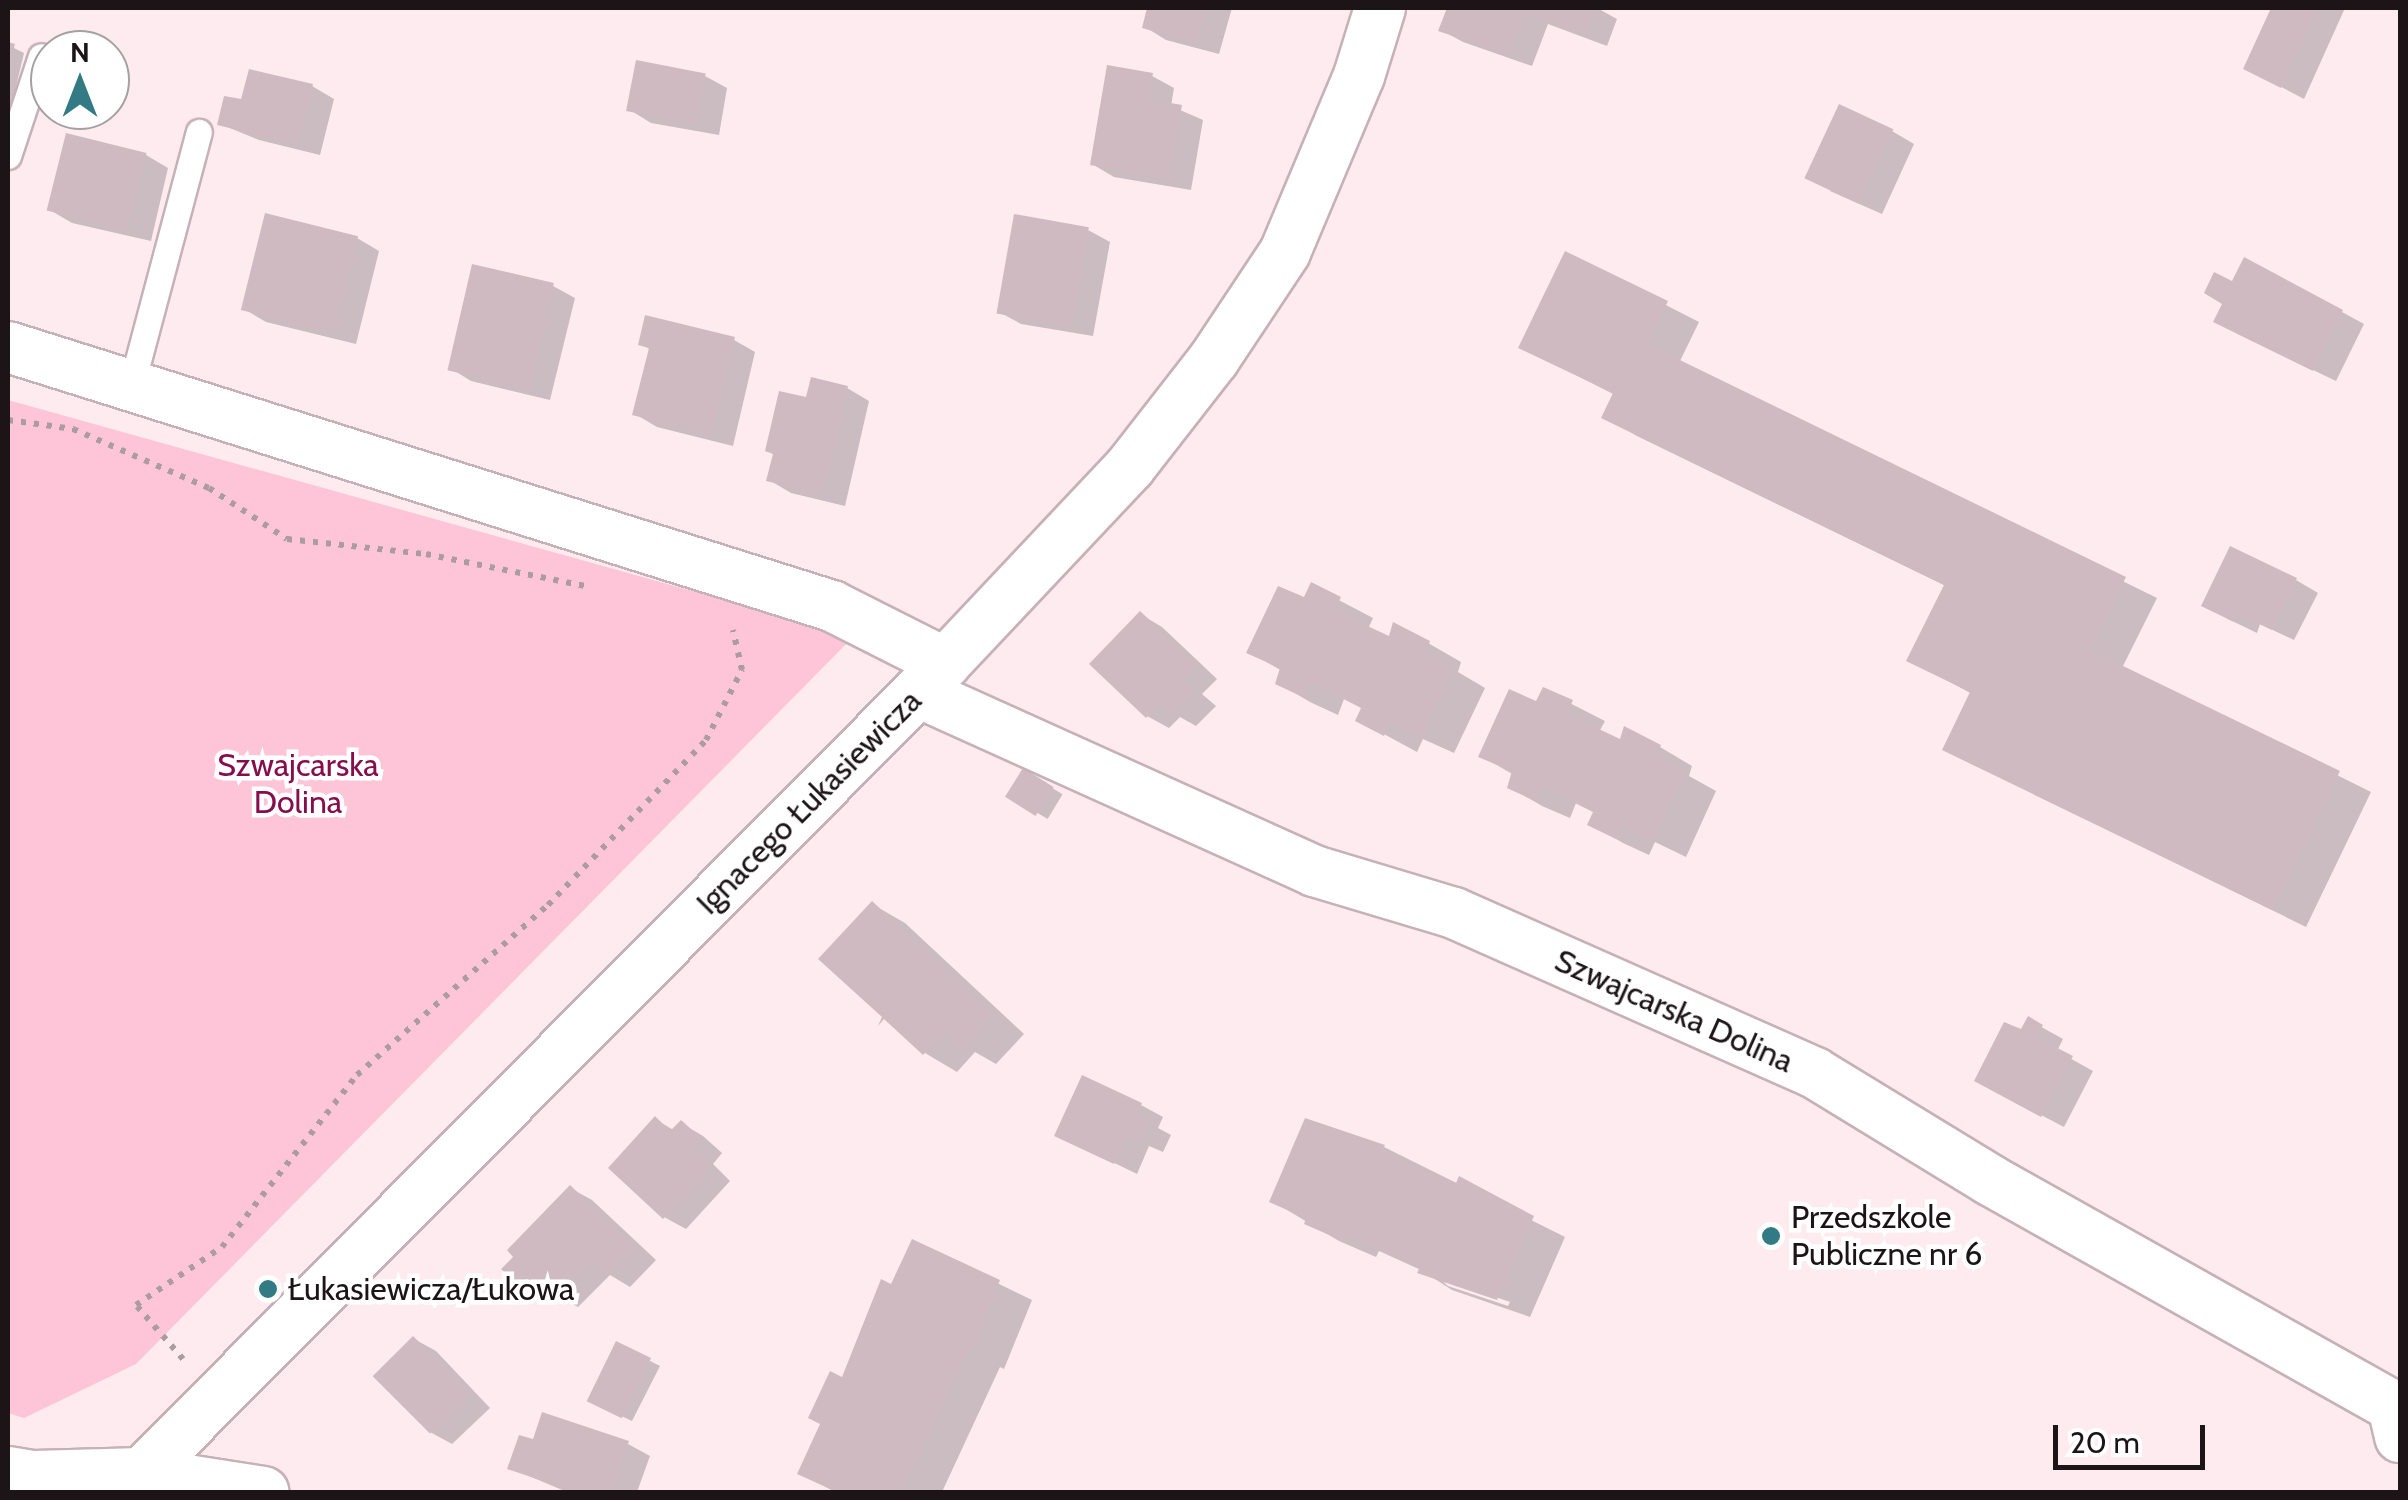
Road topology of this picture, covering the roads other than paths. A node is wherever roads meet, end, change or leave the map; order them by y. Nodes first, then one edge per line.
1 (1380, 8) edge
2 (30, 89) edge
3 (199, 132) dead end
4 (8, 156) edge
5 (8, 348) edge
6 (132, 386) junction
7 (932, 678) junction
8 (2398, 1417) edge
9 (8, 1472) edge
10 (121, 1483) edge
11 (264, 1492) edge

1 - 7 street, Ignacego Łukasiewicza
2 - 4 lane
3 - 6 lane
5 - 6 street, Szwajcarska Dolina
6 - 7 street, Szwajcarska Dolina
7 - 8 street, Szwajcarska Dolina
7 - 10 street, Ignacego Łukasiewicza
9 - 10 street
10 - 11 street

